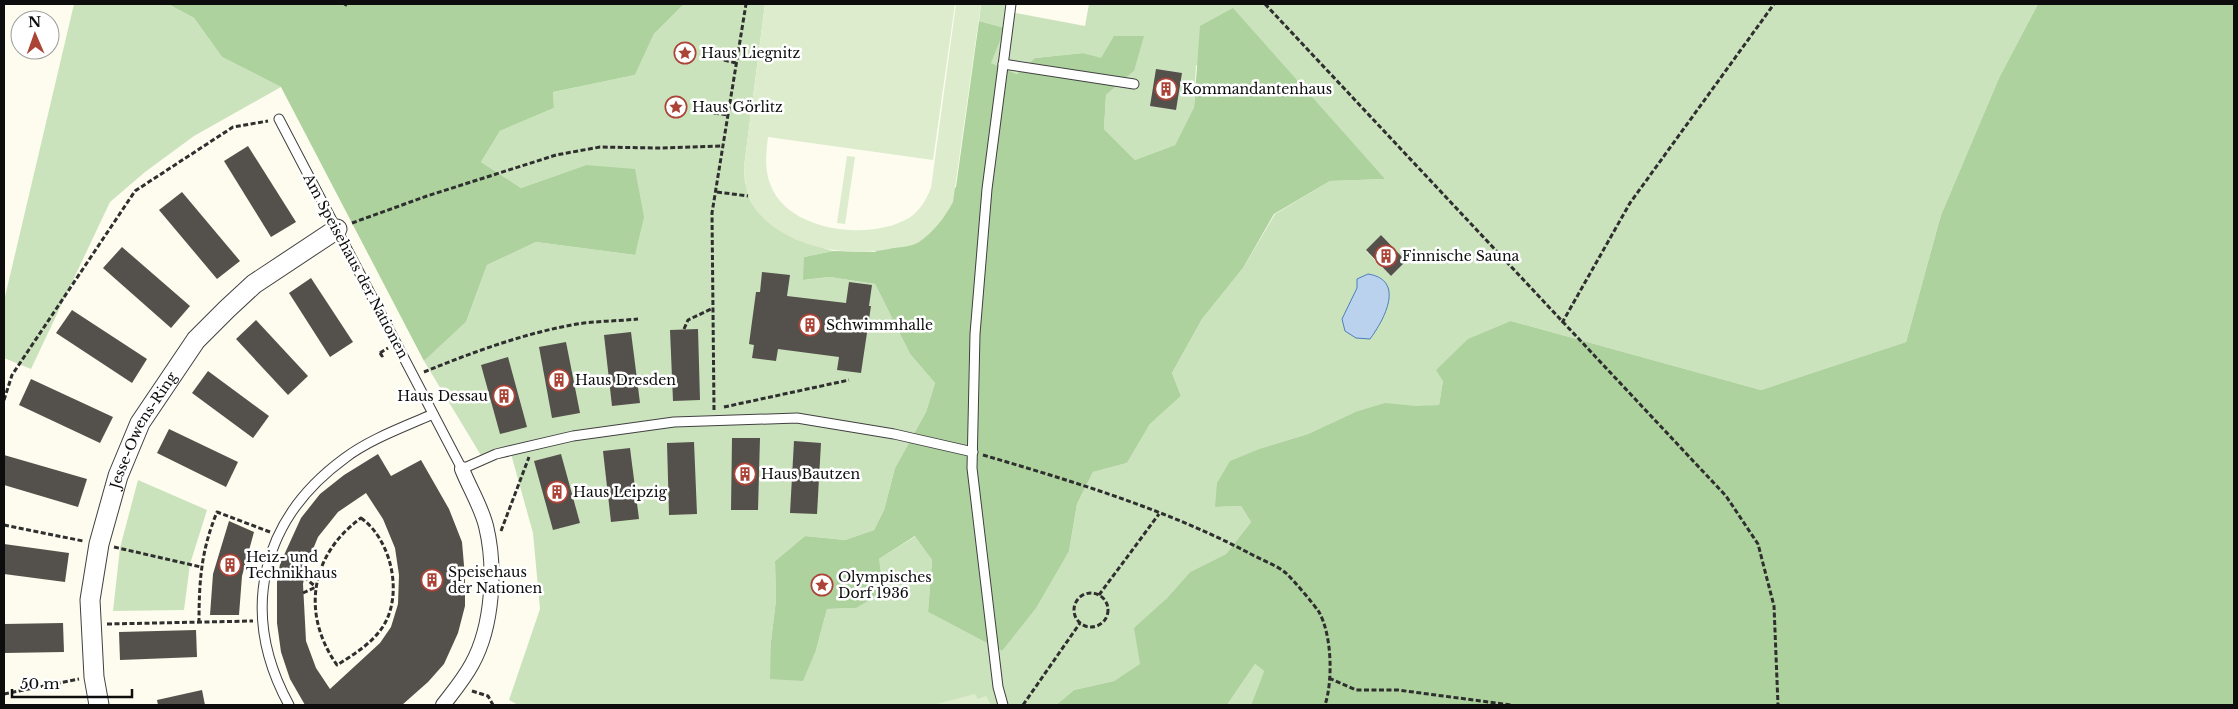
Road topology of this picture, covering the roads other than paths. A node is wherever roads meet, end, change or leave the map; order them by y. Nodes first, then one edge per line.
1 (1011, 4) edge
2 (1003, 64) junction
3 (1134, 84) dead end
4 (279, 119) road end
5 (337, 229) junction
6 (433, 414) junction
7 (972, 452) junction
8 (462, 469) junction
9 (99, 705) edge
10 (289, 705) edge
11 (444, 705) edge
12 (1003, 705) edge

1 - 2 lane
2 - 3 lane
2 - 7 lane
4 - 5 lane, Am Speisehaus der Nationen
5 - 6 lane, Am Speisehaus der Nationen
5 - 9 street, Jesse-Owens-Ring
6 - 8 lane, Am Speisehaus der Nationen
6 - 10 lane
7 - 8 lane
7 - 12 lane
8 - 11 street, Am Speisehaus der Nationen

